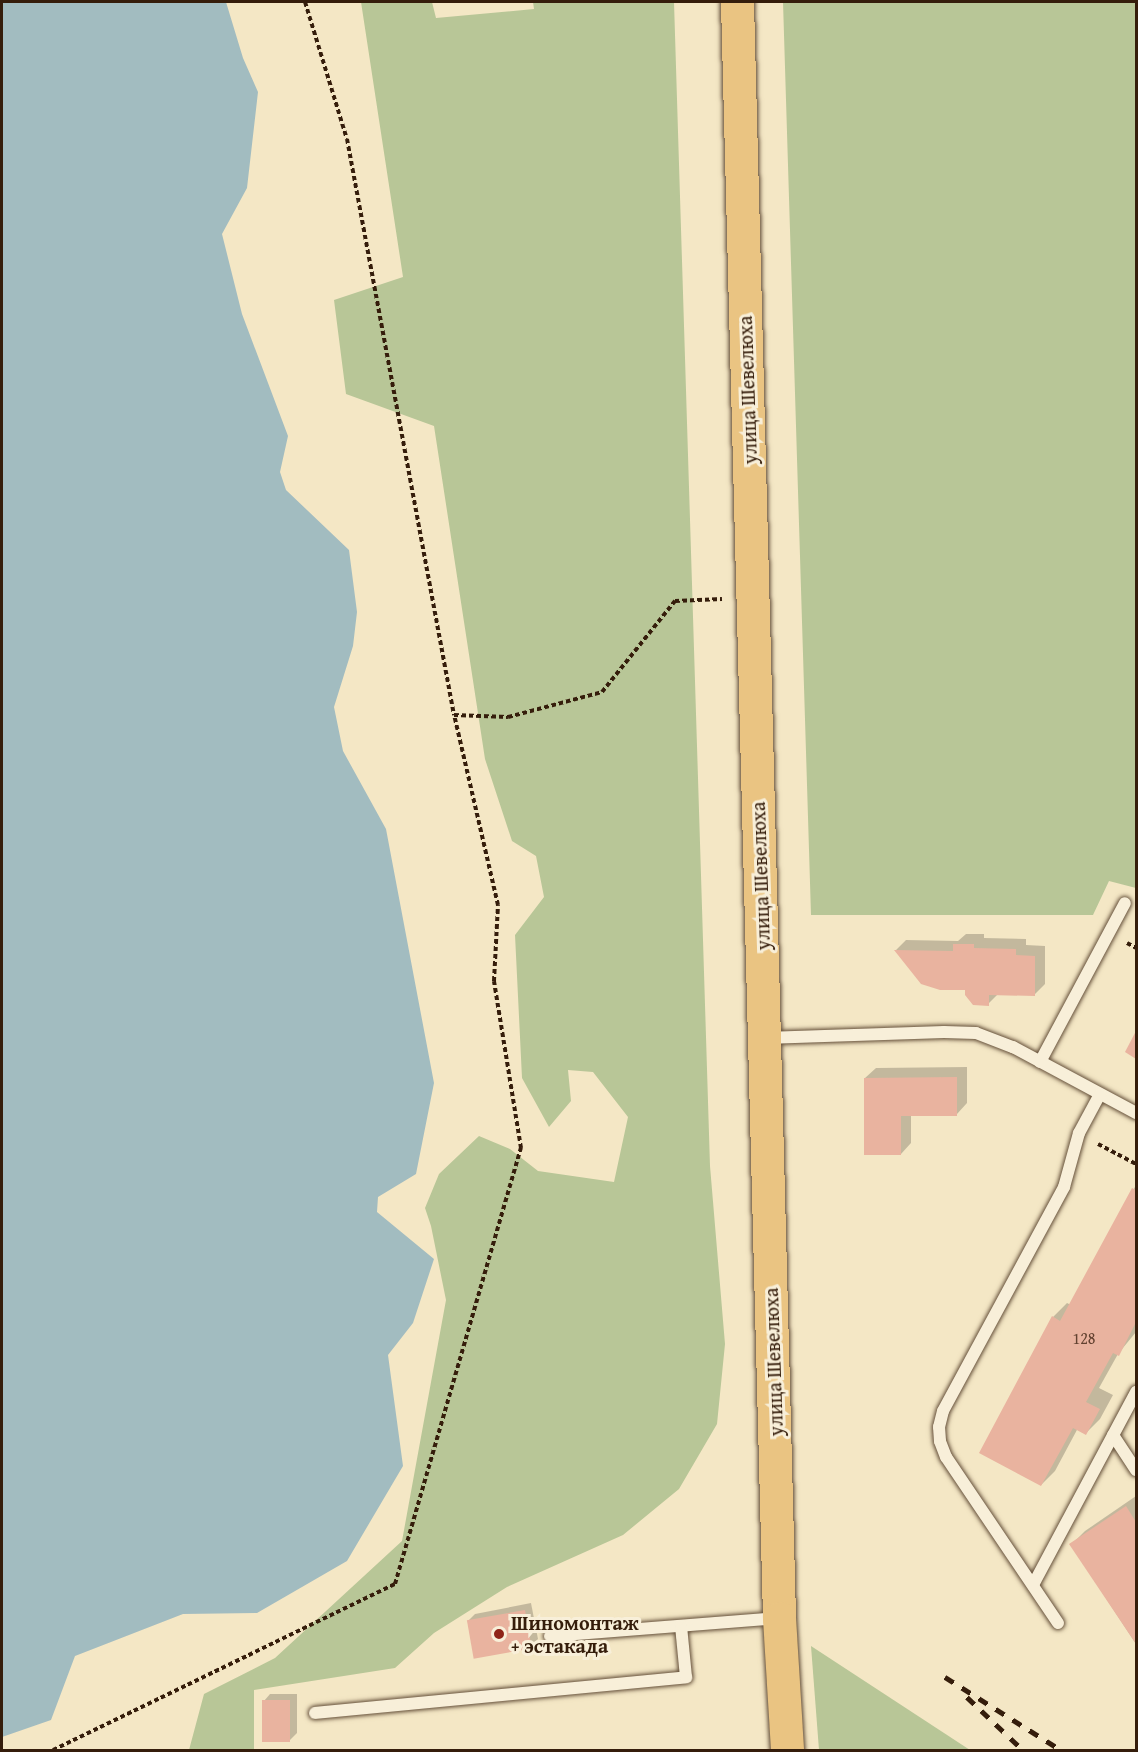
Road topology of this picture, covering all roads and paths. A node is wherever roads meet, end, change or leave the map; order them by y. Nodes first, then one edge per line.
1 (305, 2) edge
2 (737, 2) edge
3 (753, 598) junction
4 (454, 715) junction
5 (1125, 903) dead end
6 (765, 1038) junction
7 (1040, 1062) junction
8 (1100, 1094) junction
9 (1137, 1113) edge
10 (1079, 1133) junction
11 (1137, 1164) edge
12 (1137, 1392) edge
13 (1113, 1435) junction
14 (1137, 1470) edge
15 (1033, 1585) junction
16 (779, 1618) junction
17 (1058, 1623) dead end
18 (681, 1626) junction
19 (550, 1636) dead end
20 (315, 1713) dead end
21 (53, 1750) edge
22 (788, 1750) edge

1 - 4 path
2 - 3 main road, улица Шевелюха
3 - 4 path
3 - 6 main road, улица Шевелюха
4 - 21 path
5 - 7 lane
6 - 7 lane
6 - 16 main road, улица Шевелюха
7 - 8 lane
8 - 9 lane
8 - 10 lane
10 - 11 path
10 - 15 lane
12 - 13 lane
13 - 14 lane
13 - 15 lane
15 - 17 lane
16 - 18 lane
16 - 22 main road, улица Шевелюха
18 - 19 lane
18 - 20 lane

